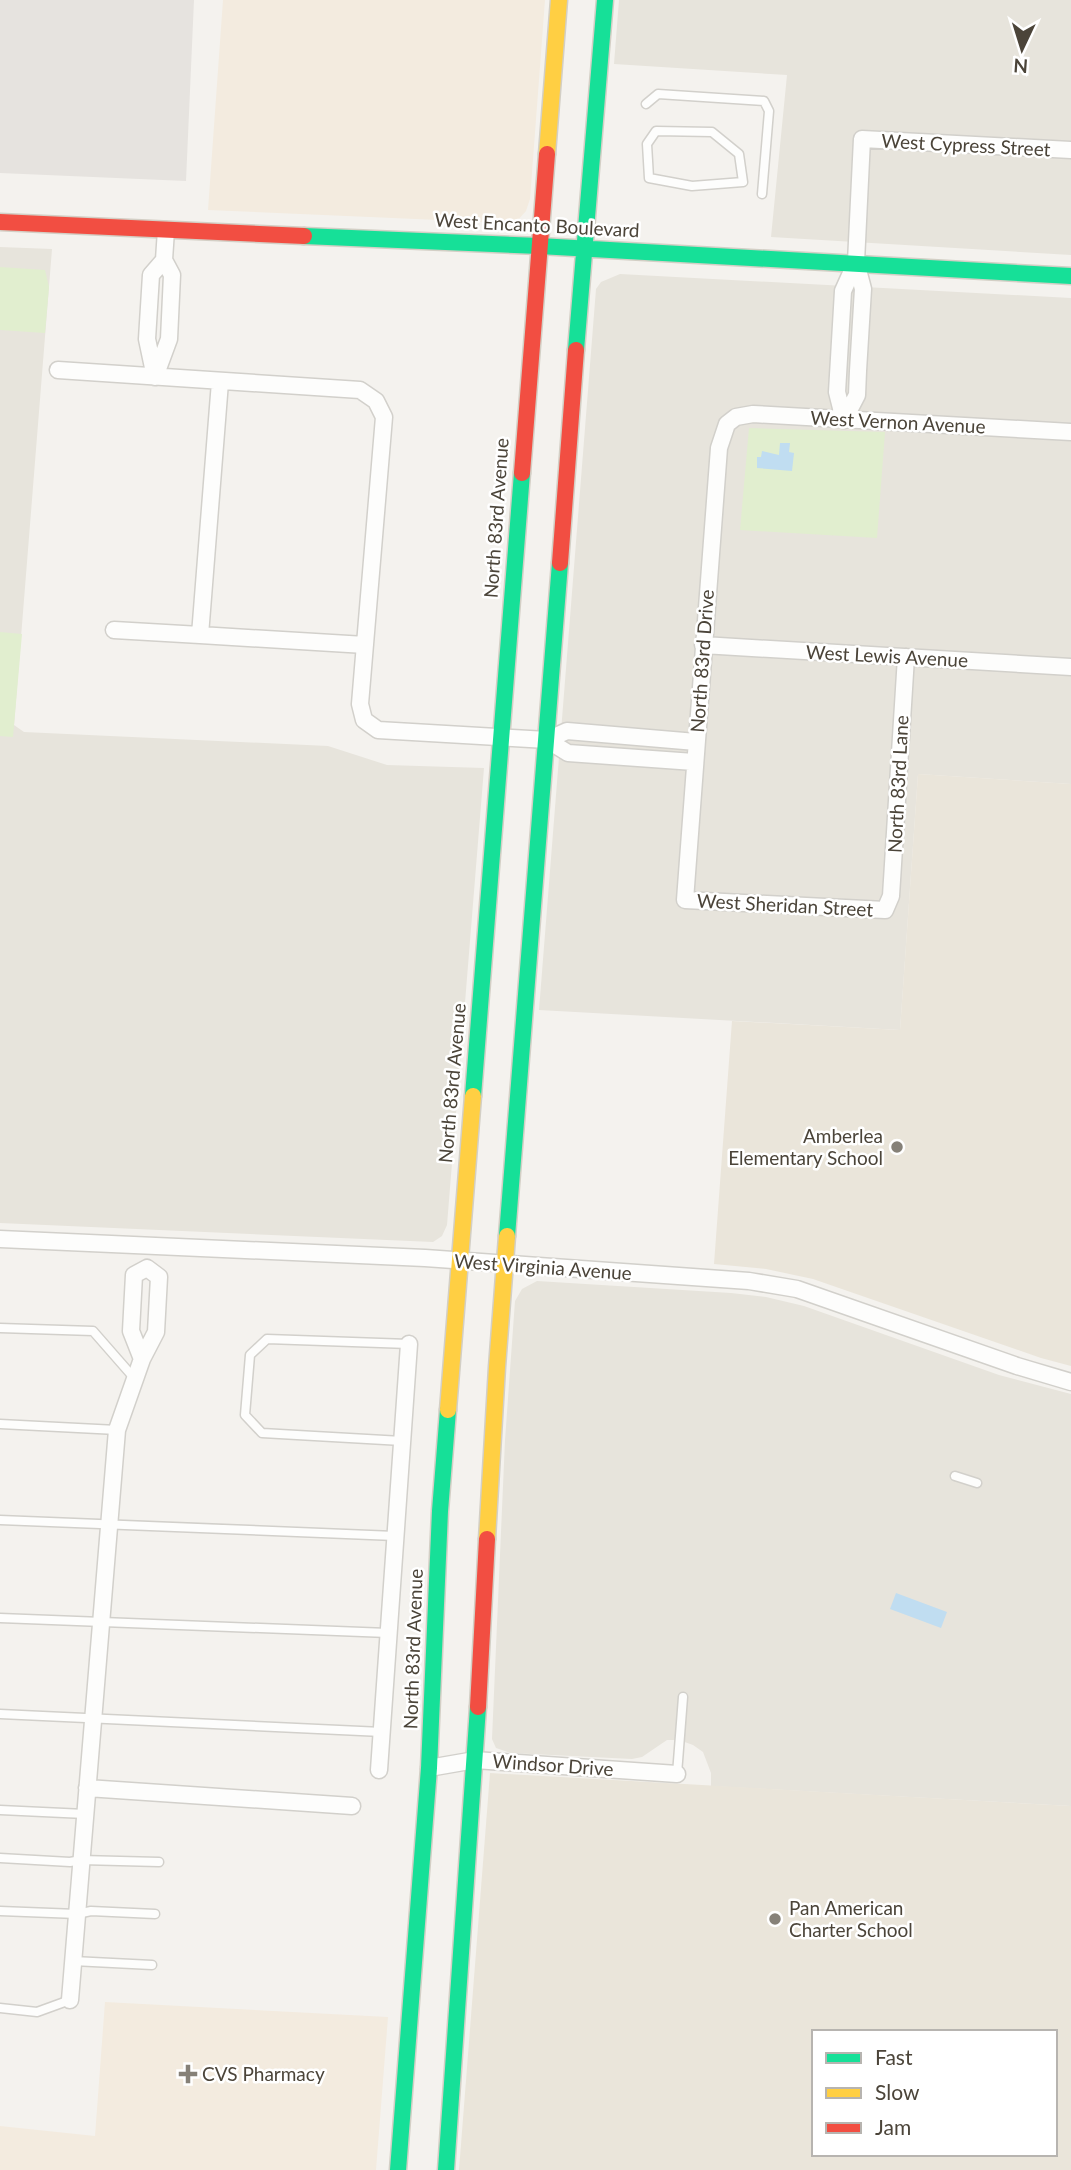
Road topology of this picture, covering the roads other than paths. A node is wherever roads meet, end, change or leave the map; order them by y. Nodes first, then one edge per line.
1 (559, 0) edge
2 (605, 0) edge
3 (646, 104) dead end
4 (1071, 150) edge
5 (743, 182) joint
6 (762, 194) dead end
7 (0, 222) edge
8 (166, 230) junction
9 (539, 246) junction
10 (584, 249) junction
11 (164, 260) junction
12 (856, 262) junction
13 (1071, 276) edge
14 (150, 305) junction
15 (171, 307) junction
16 (839, 348) junction
17 (859, 348) junction
18 (58, 370) dead end
19 (155, 377) junction
20 (220, 382) junction
21 (844, 420) junction
22 (727, 424) joint
23 (1071, 432) edge
24 (114, 630) dead end
25 (200, 635) junction
26 (365, 645) junction
27 (703, 645) junction
28 (906, 656) junction
29 (1071, 667) edge
30 (628, 736) junction
31 (500, 737) junction
32 (547, 740) junction
33 (696, 741) junction
34 (627, 757) junction
35 (694, 762) junction
36 (685, 900) joint
37 (885, 910) joint
38 (0, 1239) edge
39 (148, 1245) junction
40 (459, 1261) junction
41 (505, 1264) junction
42 (147, 1268) junction
43 (0, 1328) edge
44 (409, 1344) joint
45 (142, 1359) junction
46 (135, 1379) junction
47 (1071, 1381) edge
48 (0, 1424) edge
49 (117, 1430) junction
50 (402, 1441) junction
51 (955, 1476) dead end
52 (977, 1483) dead end
53 (0, 1520) edge
54 (108, 1525) junction
55 (395, 1536) junction
56 (0, 1618) edge
57 (100, 1620) junction
58 (388, 1633) junction
59 (683, 1697) dead end
60 (0, 1714) edge
61 (93, 1717) junction
62 (382, 1732) junction
63 (475, 1760) junction
64 (429, 1768) junction
65 (379, 1770) dead end
66 (677, 1774) joint
67 (87, 1788) junction
68 (352, 1806) dead end
69 (0, 1810) edge
70 (85, 1814) junction
71 (0, 1858) edge
72 (81, 1860) junction
73 (159, 1862) dead end
74 (0, 1911) edge
75 (77, 1914) junction
76 (155, 1914) dead end
77 (73, 1961) junction
78 (152, 1965) dead end
79 (70, 2000) joint
80 (0, 2008) edge
81 (398, 2170) edge
82 (446, 2170) edge

1 - 9 main road, North 83rd Avenue
2 - 10 main road
3 - 6 lane
4 - 12 street, West Cypress Street
5 - 5 lane
7 - 8 main road, West Encanto Boulevard
8 - 9 main road, West Encanto Boulevard
8 - 11 street
9 - 10 main road, West Encanto Boulevard
9 - 31 main road, North 83rd Avenue
10 - 12 main road, West Encanto Boulevard
10 - 32 main road
11 - 14 street
11 - 15 street
12 - 13 main road, West Encanto Boulevard
12 - 16 street
12 - 17 street
14 - 15 street
14 - 19 street
15 - 19 street
16 - 17 street
16 - 21 street
17 - 21 street
18 - 19 street
19 - 20 street
20 - 25 street
20 - 26 street
21 - 22 street, West Vernon Avenue
21 - 23 street, West Vernon Avenue
22 - 27 street, North 83rd Drive
24 - 25 street
25 - 26 street
26 - 31 street
27 - 28 street, West Lewis Avenue
27 - 33 street, North 83rd Drive
28 - 29 street, West Lewis Avenue
28 - 37 street, North 83rd Lane
30 - 32 street
30 - 33 street
30 - 34 street
31 - 32 street
31 - 40 main road, North 83rd Avenue
32 - 34 street
32 - 41 main road
33 - 35 street, North 83rd Drive
34 - 35 street
35 - 36 street, North 83rd Drive
36 - 37 street, West Sheridan Street
38 - 39 street, West Virginia Avenue
39 - 40 street, West Virginia Avenue
39 - 42 street
40 - 41 street, West Virginia Avenue
40 - 64 main road, North 83rd Avenue
41 - 47 street, West Virginia Avenue
41 - 63 main road
42 - 45 street
42 - 45 street
43 - 46 lane
44 - 50 street
44 - 50 lane
45 - 46 street
46 - 49 street
48 - 49 lane
49 - 54 street
50 - 55 street
51 - 52 lane
53 - 54 lane
54 - 55 lane
54 - 57 street
55 - 58 street
56 - 57 lane
57 - 58 lane
57 - 61 street
58 - 62 street
59 - 66 lane
60 - 61 lane
61 - 62 lane
61 - 67 street
62 - 65 street
63 - 64 street, Windsor Drive
63 - 66 street, Windsor Drive
63 - 82 main road
64 - 81 main road, North 83rd Avenue
67 - 68 street
67 - 70 street
69 - 70 lane
70 - 72 street
71 - 72 lane
72 - 73 lane
72 - 75 street
74 - 75 lane
75 - 76 lane
75 - 77 street
77 - 78 lane
77 - 79 street
79 - 80 lane

